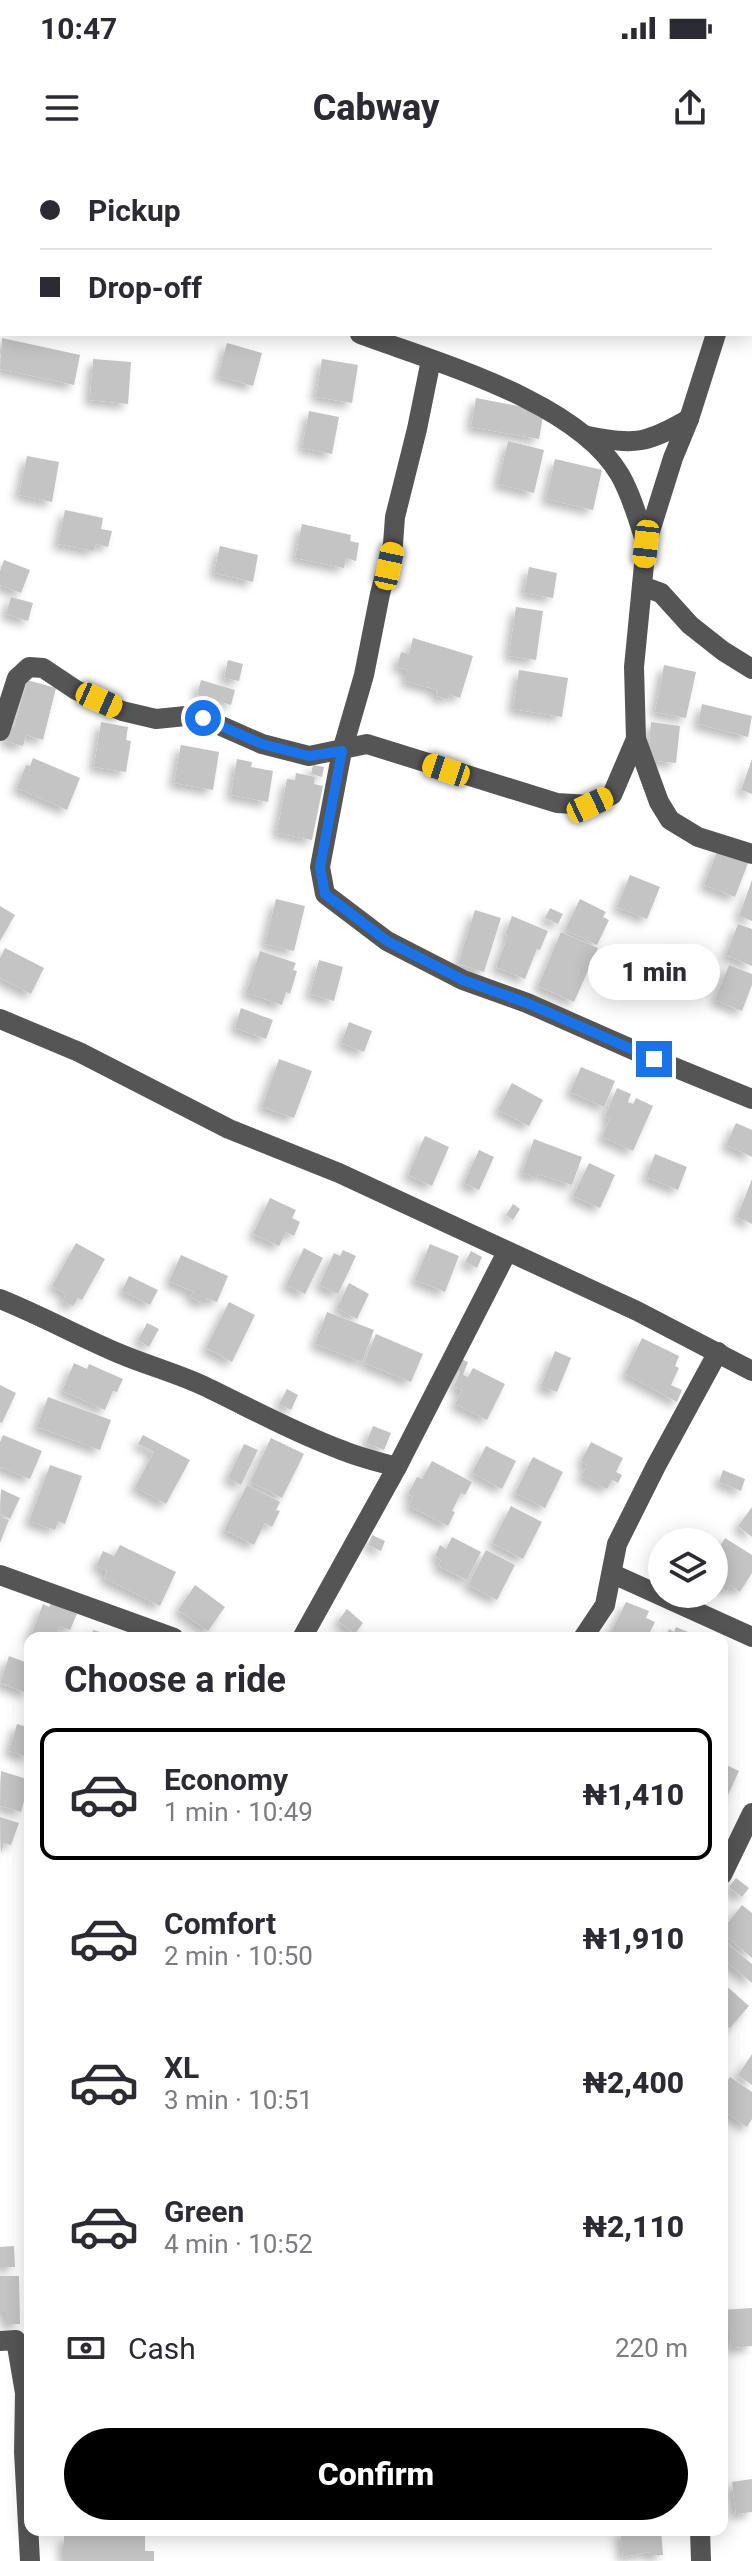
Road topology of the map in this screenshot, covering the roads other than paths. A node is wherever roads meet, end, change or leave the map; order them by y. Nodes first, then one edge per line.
1 (365, 336) edge
2 (715, 336) edge
3 (431, 360) junction
4 (689, 419) junction
5 (588, 436) junction
6 (646, 544) junction
7 (642, 586) junction
8 (752, 669) edge
9 (0, 731) edge
10 (636, 739) junction
11 (342, 751) junction
12 (752, 854) edge
13 (0, 1019) edge
14 (752, 1099) edge
15 (507, 1252) junction
16 (0, 1299) edge
17 (718, 1352) junction
18 (752, 1371) edge
19 (397, 1467) junction
20 (613, 1574) junction
21 (0, 1575) edge
22 (157, 1632) edge
23 (305, 1632) edge
24 (587, 1632) edge
25 (752, 1637) edge
26 (752, 1813) edge
27 (728, 1863) edge
28 (0, 2341) edge
29 (24, 2387) edge
30 (29, 2536) edge
31 (700, 2536) edge
32 (30, 2561) edge
33 (701, 2561) edge

1 - 3 street
2 - 4 street
3 - 5 street
3 - 11 street
4 - 5 street
4 - 6 street
5 - 6 street
6 - 7 street
7 - 8 street
7 - 10 street
9 - 11 street
10 - 11 street
10 - 12 street
11 - 14 street
13 - 15 street
15 - 17 street
15 - 19 street
16 - 19 street
17 - 18 street
17 - 20 street
19 - 23 street
20 - 24 street
20 - 25 street
21 - 22 street
26 - 27 street
28 - 29 street
30 - 32 street
31 - 33 street

